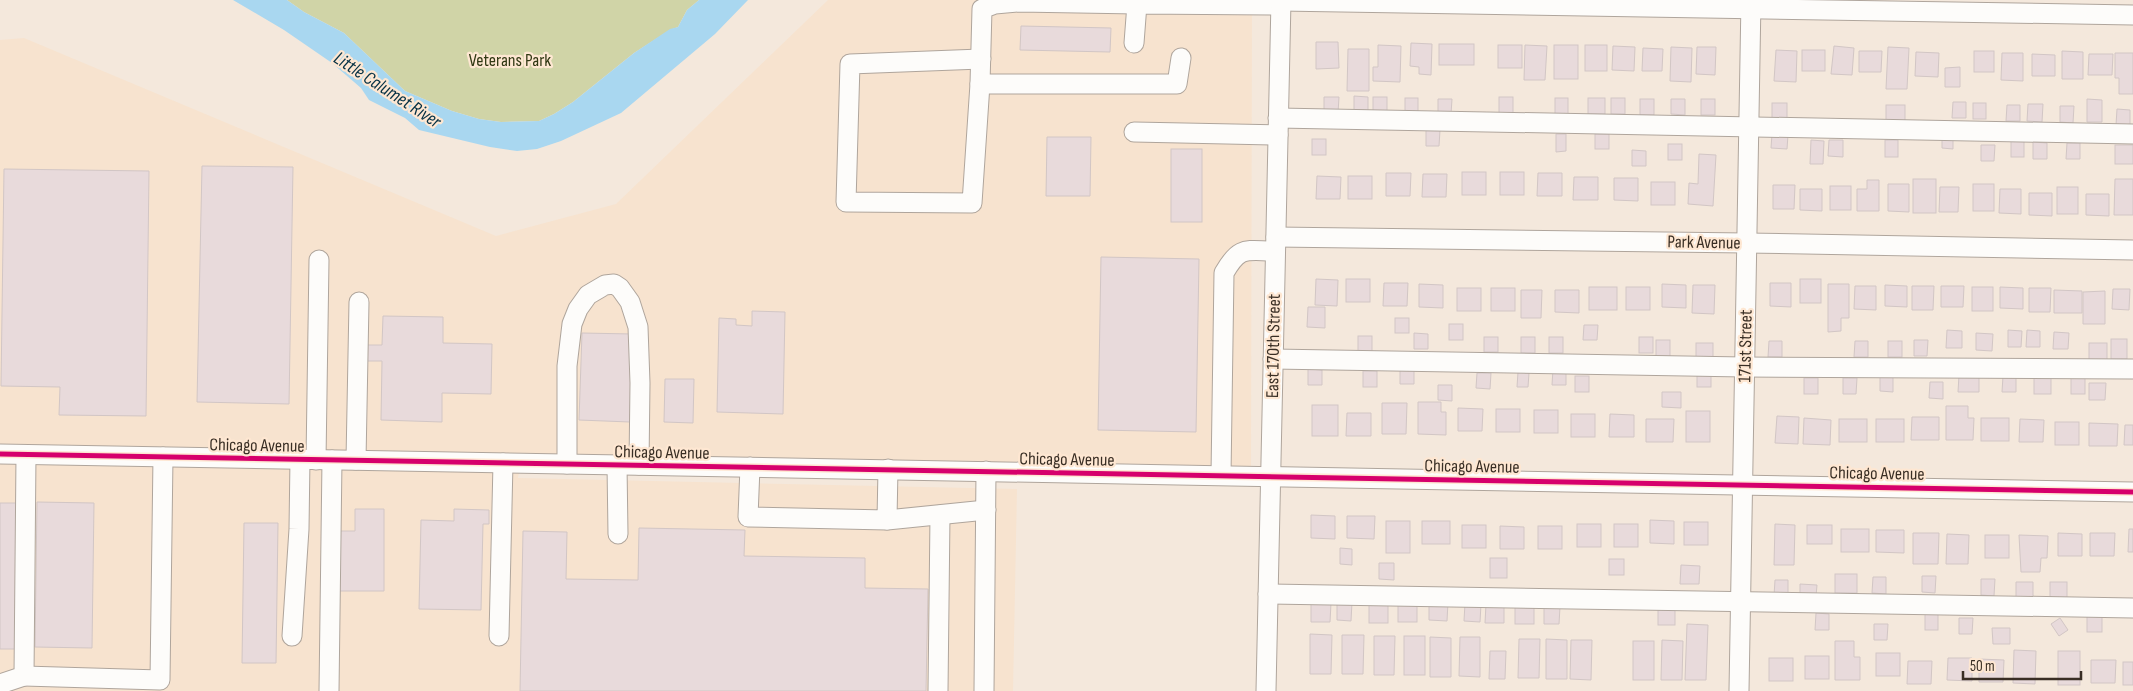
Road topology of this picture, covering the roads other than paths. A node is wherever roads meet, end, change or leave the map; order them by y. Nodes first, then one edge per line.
1 (1280, 2) edge
2 (1137, 4) junction
3 (1751, 4) edge
4 (2133, 15) edge
5 (1134, 43) dead end
6 (1181, 58) dead end
7 (980, 59) junction
8 (980, 84) junction
9 (1278, 126) junction
10 (1748, 127) junction
11 (1134, 132) dead end
12 (2133, 134) edge
13 (1746, 243) junction
14 (1276, 244) junction
15 (2133, 250) edge
16 (319, 260) dead end
17 (359, 302) dead end
18 (1273, 359) junction
19 (1744, 367) junction
20 (2133, 369) edge
21 (0, 454) edge
22 (26, 455) junction
23 (163, 457) junction
24 (316, 460) junction
25 (356, 460) junction
26 (503, 463) junction
27 (566, 464) junction
28 (617, 465) junction
29 (639, 465) junction
30 (750, 467) junction
31 (888, 470) junction
32 (986, 471) junction
33 (1221, 475) junction
34 (1271, 476) junction
35 (1742, 485) junction
36 (2133, 492) edge
37 (986, 510) junction
38 (940, 515) junction
39 (887, 520) junction
40 (618, 534) dead end
41 (1268, 594) junction
42 (1740, 602) junction
43 (2133, 608) edge
44 (292, 636) dead end
45 (499, 636) dead end
46 (24, 676) junction
47 (0, 684) edge
48 (328, 691) edge
49 (938, 691) edge
50 (984, 691) edge
51 (1266, 691) edge
52 (1738, 691) edge

1 - 2 street
1 - 3 street
1 - 9 street, East 170th Street
2 - 5 street
2 - 7 street
3 - 4 street
3 - 10 street, 171st Street
6 - 8 street
7 - 8 street
7 - 8 street
9 - 10 street
9 - 11 street
9 - 14 street, East 170th Street
10 - 12 street
10 - 13 street, 171st Street
13 - 14 street, Park Avenue
13 - 15 street, Park Avenue
13 - 19 street, 171st Street
14 - 18 street, East 170th Street
14 - 33 street, Park Avenue
16 - 24 street
17 - 25 street
18 - 19 street
18 - 34 street, East 170th Street
19 - 20 street
19 - 35 street, 171st Street
21 - 22 street, Chicago Avenue
22 - 23 street, Chicago Avenue
22 - 46 street
23 - 24 street, Chicago Avenue
23 - 46 street
24 - 25 street, Chicago Avenue
24 - 44 street
24 - 48 street
25 - 26 street, Chicago Avenue
26 - 27 street, Chicago Avenue
26 - 45 street
27 - 28 street, Chicago Avenue
27 - 29 street
28 - 29 street, Chicago Avenue
28 - 40 street
29 - 30 street, Chicago Avenue
30 - 31 street, Chicago Avenue
30 - 39 street
31 - 32 street, Chicago Avenue
31 - 39 street
32 - 33 street, Chicago Avenue
32 - 37 street
33 - 34 street, Chicago Avenue
34 - 35 street, Chicago Avenue
34 - 41 street, East 170th Street
35 - 36 street, Chicago Avenue
35 - 42 street, 171st Street
37 - 38 street
37 - 50 street
38 - 39 street
38 - 49 street
41 - 42 street
41 - 51 street, East 170th Street
42 - 43 street
42 - 52 street, 171st Street
46 - 47 street

